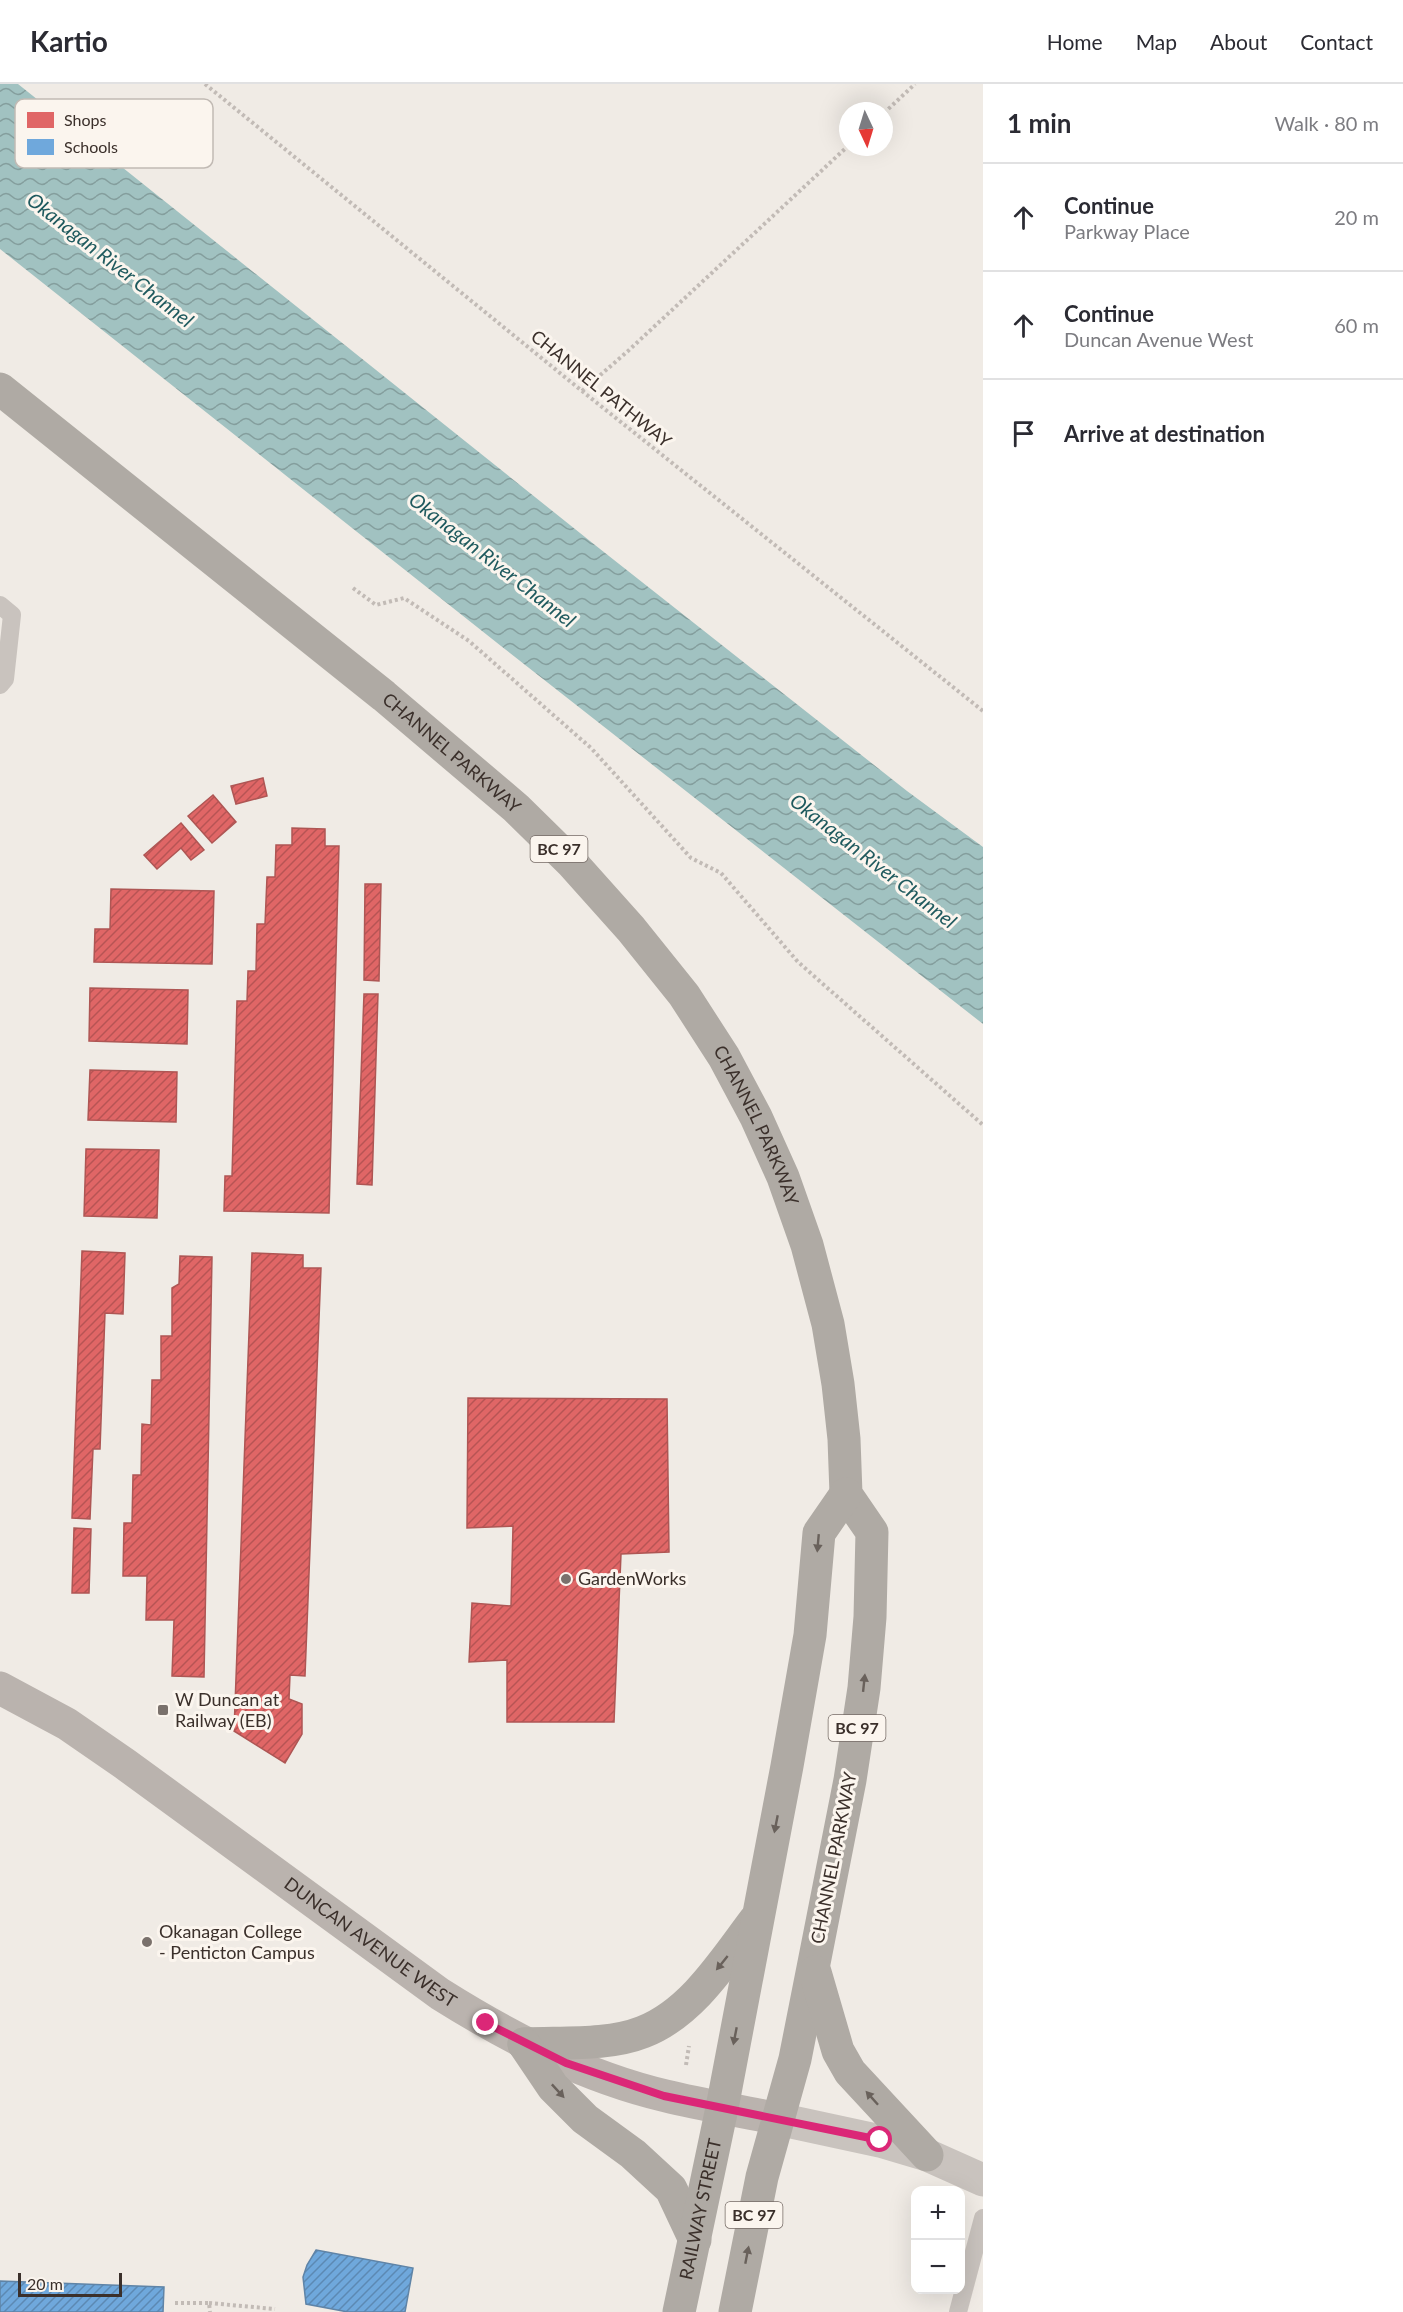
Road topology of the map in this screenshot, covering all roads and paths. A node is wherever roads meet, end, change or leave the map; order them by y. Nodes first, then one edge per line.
1 (205, 84) edge
2 (915, 84) edge
3 (893, 105) edge
4 (839, 154) edge
5 (0, 389) edge
6 (582, 391) junction
7 (353, 588) dead end
8 (0, 605) edge
9 (0, 685) edge
10 (983, 711) edge
11 (983, 1125) edge
12 (846, 1494) junction
13 (0, 1688) edge
14 (758, 1917) junction
15 (813, 1968) junction
16 (524, 2044) junction
17 (696, 2044) dead end
18 (685, 2070) dead end
19 (722, 2108) junction
20 (778, 2119) junction
21 (927, 2155) junction
22 (983, 2180) edge
23 (983, 2218) edge
24 (695, 2240) junction
25 (976, 2273) edge
26 (174, 2303) dead end
27 (209, 2303) junction
28 (275, 2309) dead end
29 (210, 2312) edge
30 (680, 2312) edge
31 (735, 2312) edge
32 (958, 2312) edge

1 - 6 path, CHANNEL PATHWAY
2 - 3 path
4 - 6 path
5 - 12 highway, CHANNEL PARKWAY / BC 97
6 - 10 path, CHANNEL PATHWAY
7 - 11 path
8 - 9 lane
12 -> 14 highway, BC 97
15 -> 12 highway, CHANNEL PARKWAY / BC 97
13 - 16 street, DUNCAN AVENUE WEST
14 -> 16 highway
14 -> 19 highway, BC 97
15 - 20 highway, CHANNEL PARKWAY / BC 97
21 -> 15 highway
16 - 19 street, DUNCAN AVENUE WEST
16 -> 24 highway
17 - 18 path
19 - 20 street, DUNCAN AVENUE WEST
19 - 24 highway, RAILWAY STREET / BC 97
20 - 21 street
31 -> 20 highway, BC 97
21 - 22 street
23 - 25 lane
24 - 30 highway, RAILWAY STREET / BC 97
25 - 32 lane
26 - 27 path
27 - 28 path
27 - 29 path

